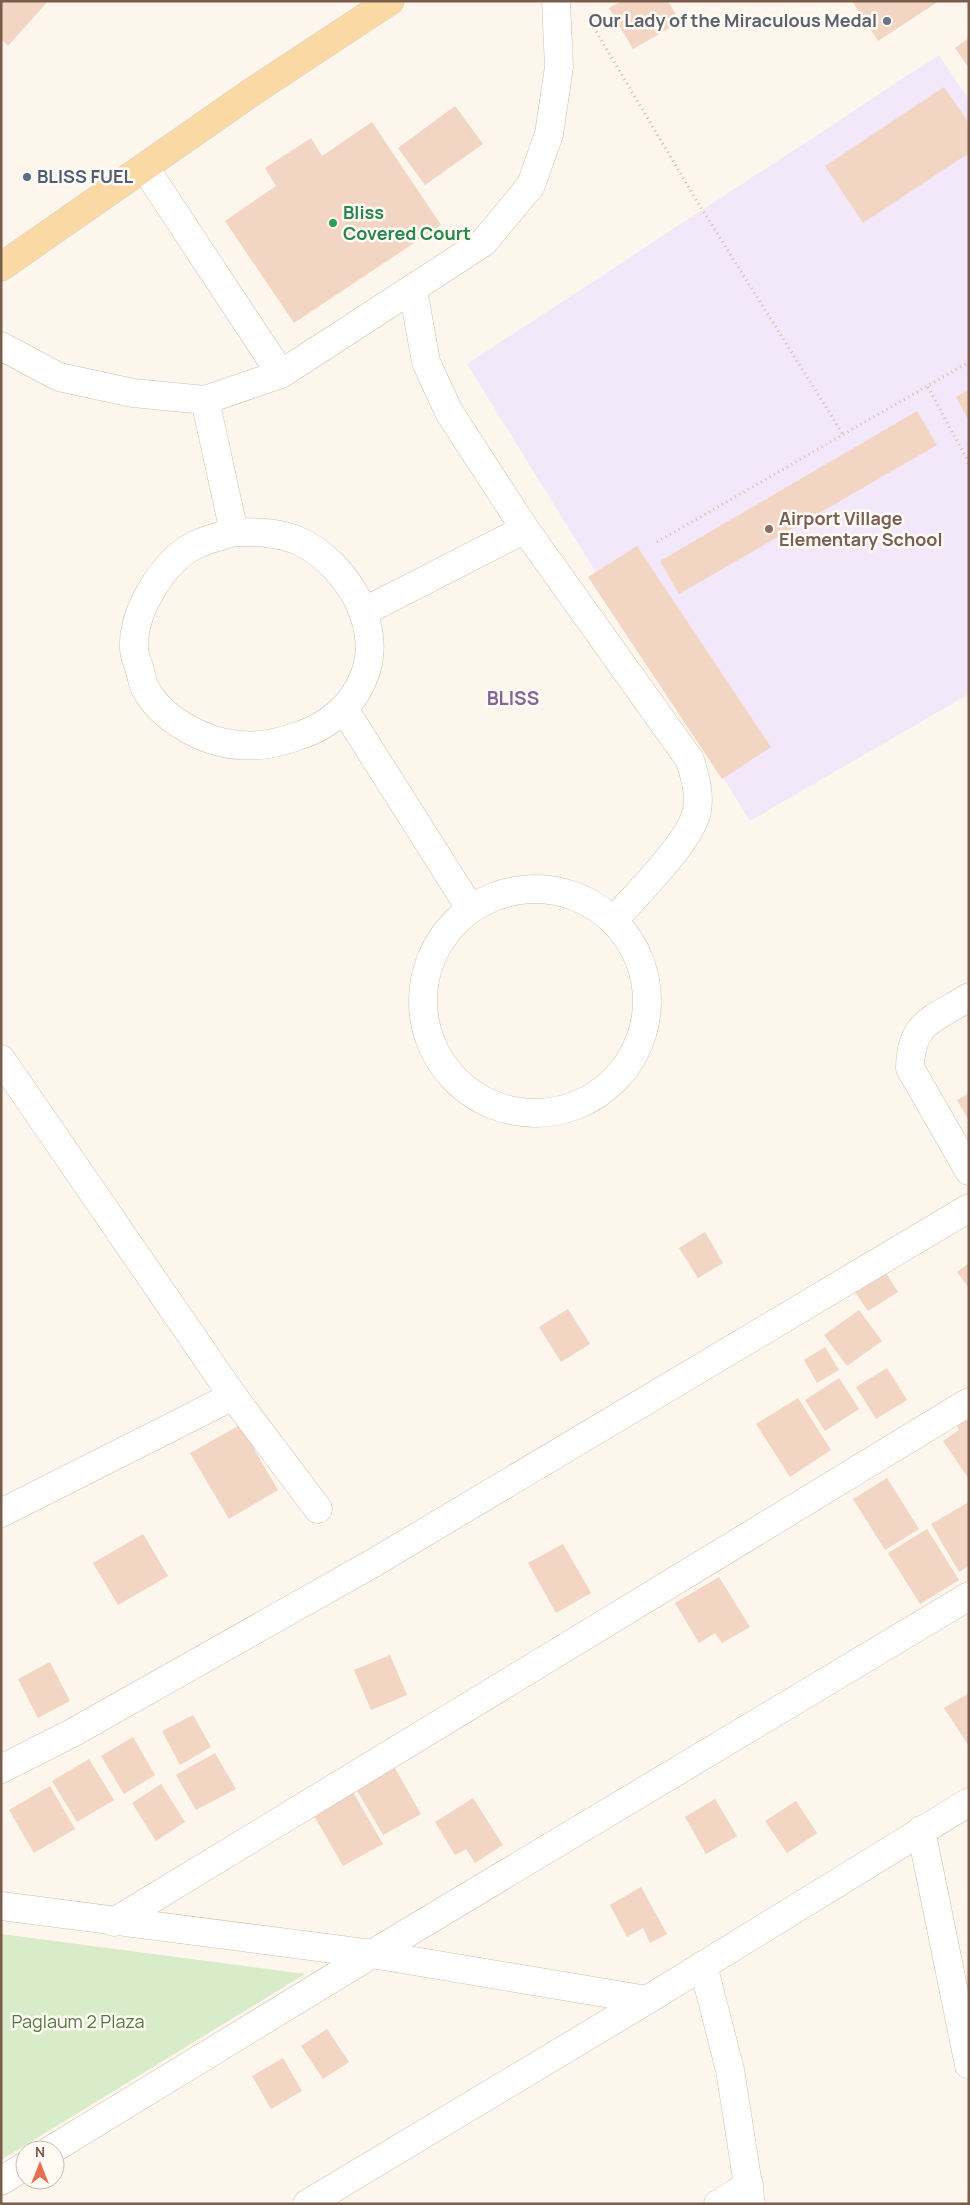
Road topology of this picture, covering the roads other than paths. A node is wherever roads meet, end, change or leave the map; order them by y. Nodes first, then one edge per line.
1 (390, 1) edge
2 (556, 1) edge
3 (145, 168) junction
4 (1, 267) edge
5 (413, 290) junction
6 (1, 346) edge
7 (281, 374) junction
8 (206, 400) junction
9 (525, 529) junction
10 (234, 532) junction
11 (362, 612) junction
12 (344, 710) junction
13 (470, 908) junction
14 (614, 920) junction
15 (969, 997) edge
16 (1, 1059) edge
17 (969, 1171) edge
18 (969, 1208) edge
19 (233, 1396) junction
20 (969, 1402) edge
21 (318, 1509) dead end
22 (1, 1513) edge
23 (969, 1596) edge
24 (1, 1769) edge
25 (969, 1802) edge
26 (921, 1830) junction
27 (1, 1906) edge
28 (114, 1922) junction
29 (372, 1954) junction
30 (702, 1965) junction
31 (646, 2000) junction
32 (966, 2034) edge
33 (969, 2065) edge
34 (65, 2141) edge
35 (15, 2172) edge
36 (1, 2181) edge
37 (750, 2194) edge
38 (307, 2204) edge
39 (718, 2204) edge

1 - 3 main road
2 - 5 street
3 - 4 main road
3 - 7 street
5 - 7 street
5 - 9 street
6 - 8 street
7 - 8 street
8 - 10 street
9 - 11 street
9 - 14 street
10 - 11 street
10 - 12 street
11 - 12 street
12 - 13 street
13 - 14 street
13 - 14 street
15 - 17 street
16 - 19 street
18 - 24 street
19 - 21 street
19 - 22 street
20 - 28 street
23 - 29 street
25 - 26 street
26 - 30 street
26 - 32 street
27 - 28 street
28 - 29 street
29 - 31 street
29 - 34 street
30 - 31 street
30 - 37 street
31 - 38 street
32 - 33 street
35 - 36 street
37 - 39 street

